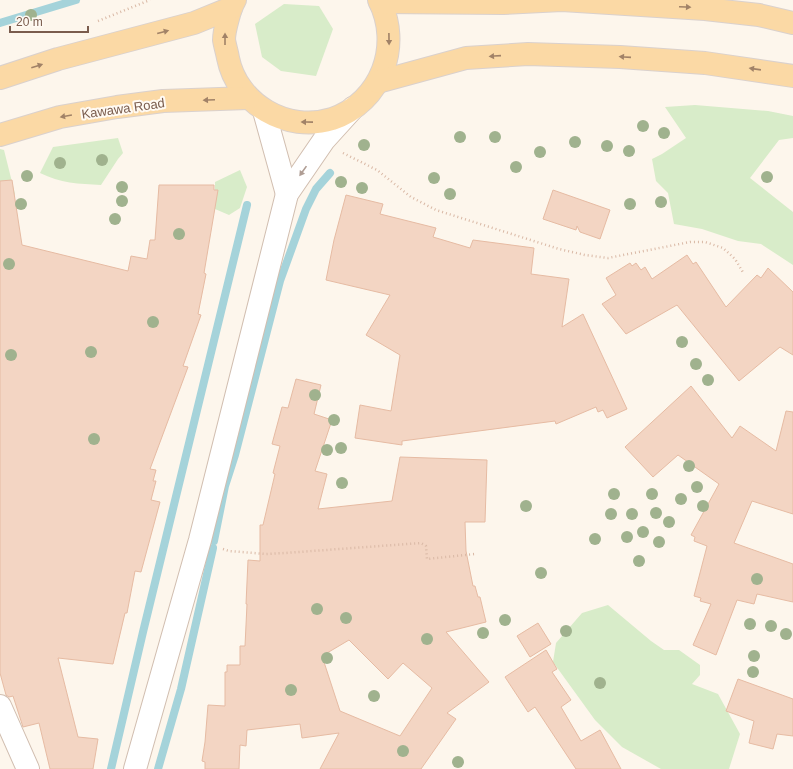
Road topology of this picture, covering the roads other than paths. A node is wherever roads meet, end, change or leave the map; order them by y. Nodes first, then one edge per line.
1 (380, 1) edge
2 (233, 4) edge
3 (793, 23) edge
4 (793, 76) edge
5 (0, 78) edge
6 (378, 82) junction
7 (256, 104) junction
8 (353, 108) junction
9 (0, 135) edge
10 (286, 194) junction
11 (0, 706) edge
12 (28, 769) edge
13 (135, 769) edge

1 -> 3 main road
1 -> 6 main road
5 -> 2 main road
7 -> 2 main road
4 -> 6 main road
6 - 8 main road
8 -> 7 main road
7 -> 9 main road, Kawawa Road
7 - 10 street
8 -> 10 street
10 - 13 street
11 - 12 street

